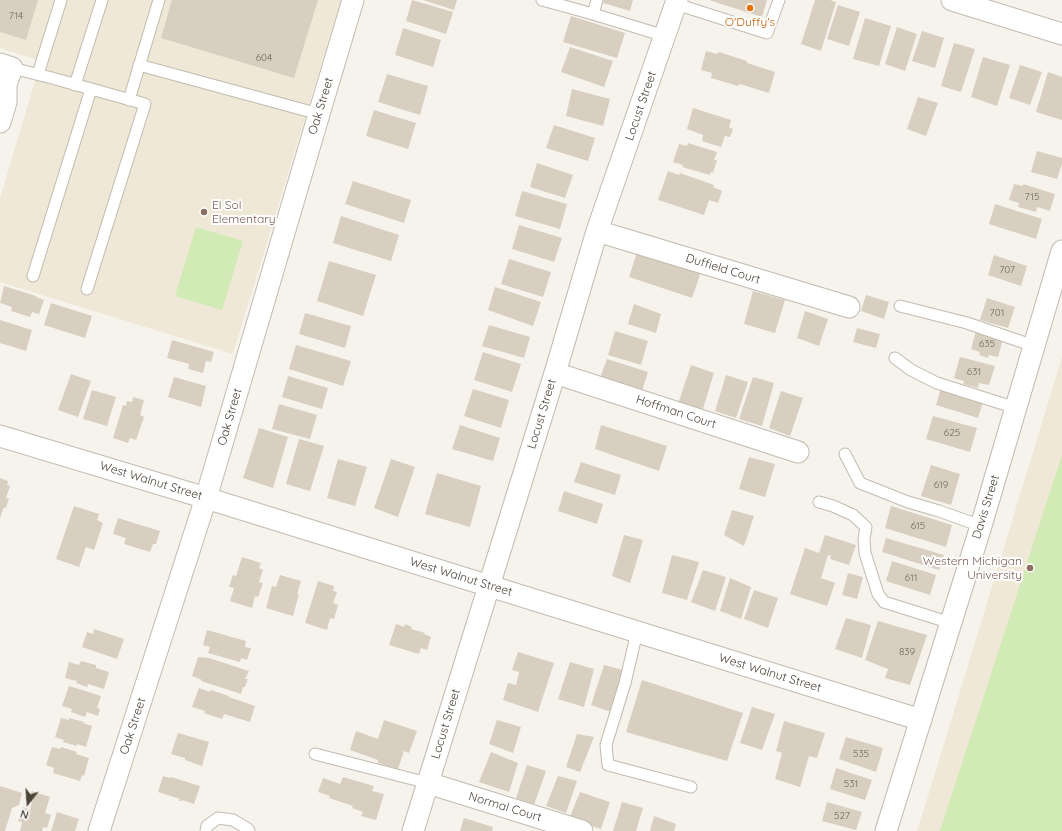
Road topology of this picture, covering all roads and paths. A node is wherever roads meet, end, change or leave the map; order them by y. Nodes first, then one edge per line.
1 (61, 0) edge
2 (102, 0) edge
3 (159, 0) edge
4 (354, 0) edge
5 (542, 0) edge
6 (597, 0) edge
7 (778, 0) edge
8 (952, 0) edge
9 (677, 2) edge
10 (593, 14) junction
11 (1062, 34) edge
12 (666, 36) junction
13 (139, 65) junction
14 (6, 66) edge
15 (38, 74) junction
16 (75, 85) junction
17 (91, 89) junction
18 (129, 100) junction
19 (319, 114) junction
20 (0, 122) edge
21 (597, 231) junction
22 (1062, 251) edge
23 (33, 276) dead end
24 (88, 289) dead end
25 (900, 306) dead end
26 (849, 307) dead end
27 (1034, 346) junction
28 (895, 358) dead end
29 (555, 373) junction
30 (1016, 408) junction
31 (0, 436) edge
32 (798, 452) dead end
33 (845, 454) dead end
34 (206, 498) junction
35 (819, 502) dead end
36 (981, 526) junction
37 (488, 586) junction
38 (951, 623) junction
39 (637, 632) junction
40 (921, 720) junction
41 (314, 754) dead end
42 (428, 783) junction
43 (691, 787) dead end
44 (99, 831) edge
45 (206, 831) edge
46 (249, 831) edge
47 (413, 831) edge
48 (582, 831) edge
49 (886, 831) edge

1 - 15 lane
2 - 16 lane
3 - 13 lane
4 - 19 street, Oak Street
5 - 10 lane
6 - 10 lane
7 - 9 lane
8 - 11 street
9 - 12 street, Locust Street
10 - 12 lane
12 - 21 street, Locust Street
13 - 18 lane
13 - 19 lane
14 - 15 lane
14 - 20 street
15 - 16 lane
16 - 17 lane
17 - 18 lane
17 - 23 lane
18 - 24 lane
19 - 34 street, Oak Street
21 - 26 street, Duffield Court
21 - 29 street, Locust Street
22 - 27 street, Davis Street
25 - 27 lane
27 - 30 street, Davis Street
28 - 30 lane
29 - 32 street, Hoffman Court
29 - 37 street, Locust Street
30 - 36 street, Davis Street
31 - 34 street, West Walnut Street
33 - 36 lane
34 - 37 street, West Walnut Street
34 - 44 street, Oak Street
35 - 38 lane
36 - 38 street, Davis Street
37 - 39 street, West Walnut Street
37 - 42 street, Locust Street
38 - 40 street, Davis Street
39 - 40 street, West Walnut Street
39 - 43 lane
40 - 49 street, Davis Street
41 - 42 lane
42 - 47 street, Locust Street
42 - 48 street, Normal Court
45 - 46 lane

